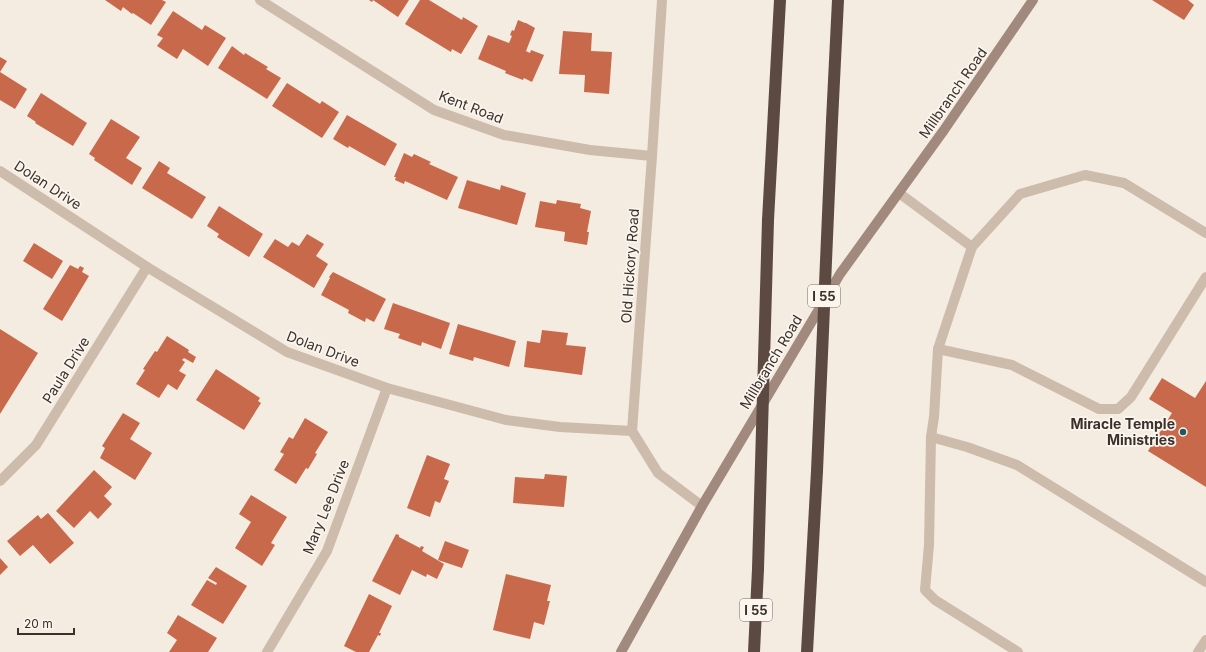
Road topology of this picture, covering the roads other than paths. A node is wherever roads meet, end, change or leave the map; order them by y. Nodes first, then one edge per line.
1 (260, 0) edge
2 (662, 0) edge
3 (780, 0) edge
4 (838, 0) edge
5 (1033, 0) edge
6 (652, 156) junction
7 (0, 171) edge
8 (899, 193) junction
9 (1206, 233) edge
10 (972, 247) junction
11 (147, 267) junction
12 (1206, 277) edge
13 (938, 349) junction
14 (387, 388) junction
15 (632, 431) junction
16 (931, 437) junction
17 (0, 481) edge
18 (702, 506) junction
19 (1206, 582) edge
20 (1206, 640) edge
21 (267, 652) edge
22 (621, 652) edge
23 (754, 652) edge
24 (807, 652) edge
25 (1018, 652) edge
26 (1198, 652) edge

1 - 6 street, Kent Road
2 - 6 street, Old Hickory Road
3 - 23 highway, I 55, bridge
4 - 24 highway, I 55, bridge
5 - 8 main road, Millbranch Road
6 - 15 street, Old Hickory Road
7 - 11 street, Dolan Drive
8 - 10 street
8 - 18 main road, Millbranch Road
9 - 10 street
10 - 13 street
11 - 14 street, Dolan Drive
11 - 17 street, Paula Drive
12 - 13 street
13 - 16 street
14 - 15 street, Dolan Drive
14 - 21 street, Mary Lee Drive
15 - 18 street
16 - 19 street
16 - 25 street
18 - 22 main road, Millbranch Road
20 - 26 street

